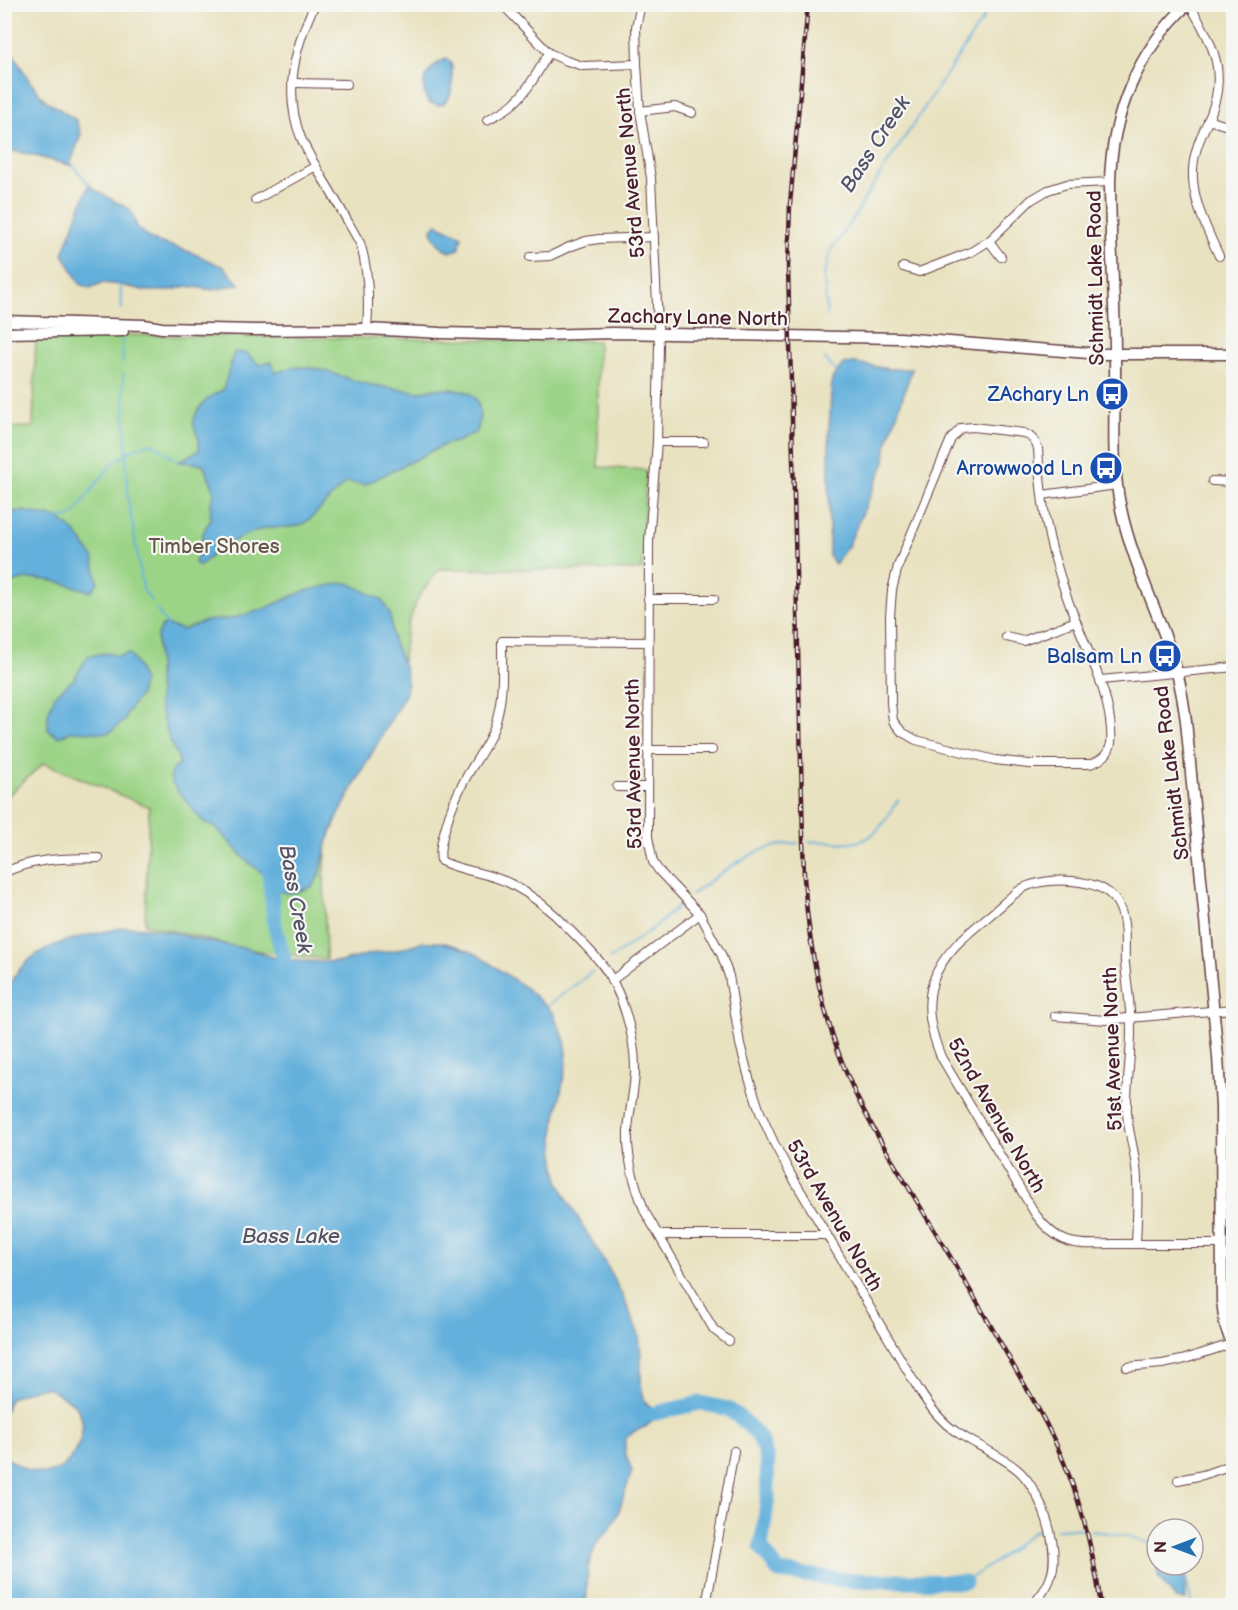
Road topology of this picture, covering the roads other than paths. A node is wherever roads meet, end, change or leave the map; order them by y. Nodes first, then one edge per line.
1 (315, 4) edge
2 (502, 4) edge
3 (641, 4) edge
4 (1189, 4) edge
5 (549, 53) junction
6 (637, 64) junction
7 (292, 83) junction
8 (346, 84) dead end
9 (640, 111) junction
10 (692, 113) dead end
11 (487, 120) dead end
12 (1208, 120) junction
13 (1233, 128) edge
14 (316, 166) junction
15 (1110, 182) junction
16 (255, 200) dead end
17 (654, 237) junction
18 (989, 241) junction
19 (530, 256) dead end
20 (1219, 256) dead end
21 (1001, 257) dead end
22 (903, 267) dead end
23 (4, 321) edge
24 (162, 328) junction
25 (367, 329) junction
26 (4, 333) edge
27 (658, 333) junction
28 (1115, 354) junction
29 (1233, 354) edge
30 (657, 442) junction
31 (704, 442) dead end
32 (1212, 481) dead end
33 (1233, 482) edge
34 (1117, 485) junction
35 (1042, 495) junction
36 (648, 599) junction
37 (714, 599) dead end
38 (1076, 621) junction
39 (1006, 637) dead end
40 (648, 642) junction
41 (1233, 667) edge
42 (1177, 672) junction
43 (1101, 680) junction
44 (647, 750) junction
45 (712, 750) dead end
46 (617, 788) dead end
47 (647, 788) junction
48 (99, 858) dead end
49 (4, 873) edge
50 (1109, 893) joint
51 (700, 914) junction
52 (611, 981) junction
53 (1233, 1009) edge
54 (1214, 1011) junction
55 (1055, 1016) dead end
56 (1131, 1019) junction
57 (659, 1235) junction
58 (827, 1235) junction
59 (1136, 1244) junction
60 (1220, 1244) junction
61 (729, 1341) dead end
62 (1232, 1347) edge
63 (1127, 1367) dead end
64 (734, 1451) dead end
65 (1233, 1464) edge
66 (1178, 1480) dead end
67 (706, 1605) edge
68 (1032, 1605) edge

1 - 7 street
2 - 5 street
3 - 6 street, 53rd Avenue North
4 - 12 street
4 - 15 street, Schmidt Lake Road
5 - 6 street
5 - 11 street
6 - 9 street, 53rd Avenue North
7 - 8 street
7 - 14 street
9 - 10 street
9 - 17 street, 53rd Avenue North
12 - 13 street
12 - 20 street
14 - 16 street
14 - 25 street
15 - 18 street
15 - 28 street, Schmidt Lake Road
17 - 19 street
17 - 27 street, 53rd Avenue North
18 - 21 street
18 - 22 street
23 - 24 street, Zachary Lane North
24 - 25 street, Zachary Lane North
24 - 26 street, Zachary Lane North
25 - 27 street, Zachary Lane North
27 - 28 street, Zachary Lane North
27 - 30 street, 53rd Avenue North
28 - 29 street, Zachary Lane North
28 - 34 street, Schmidt Lake Road
30 - 31 street
30 - 36 street, 53rd Avenue North
32 - 33 street
34 - 35 street
34 - 42 street, Schmidt Lake Road
35 - 38 street
35 - 43 street
36 - 37 street
36 - 40 street, 53rd Avenue North
38 - 39 street
38 - 43 street
40 - 44 street, 53rd Avenue North
40 - 52 street
41 - 42 street
42 - 43 street
42 - 54 street, Schmidt Lake Road
44 - 45 street
44 - 47 street, 53rd Avenue North
46 - 47 street
47 - 51 street, 53rd Avenue North
48 - 49 street
50 - 56 street, 51st Avenue North
50 - 59 street, 52nd Avenue North
51 - 52 street
51 - 58 street, 53rd Avenue North
52 - 57 street
53 - 54 street
54 - 56 street
54 - 60 street, Schmidt Lake Road
55 - 56 street
56 - 59 street, 51st Avenue North
57 - 58 street
57 - 61 street
58 - 68 street, 53rd Avenue North
59 - 60 street
60 - 62 street, Schmidt Lake Road
62 - 63 street
64 - 67 street
65 - 66 street

